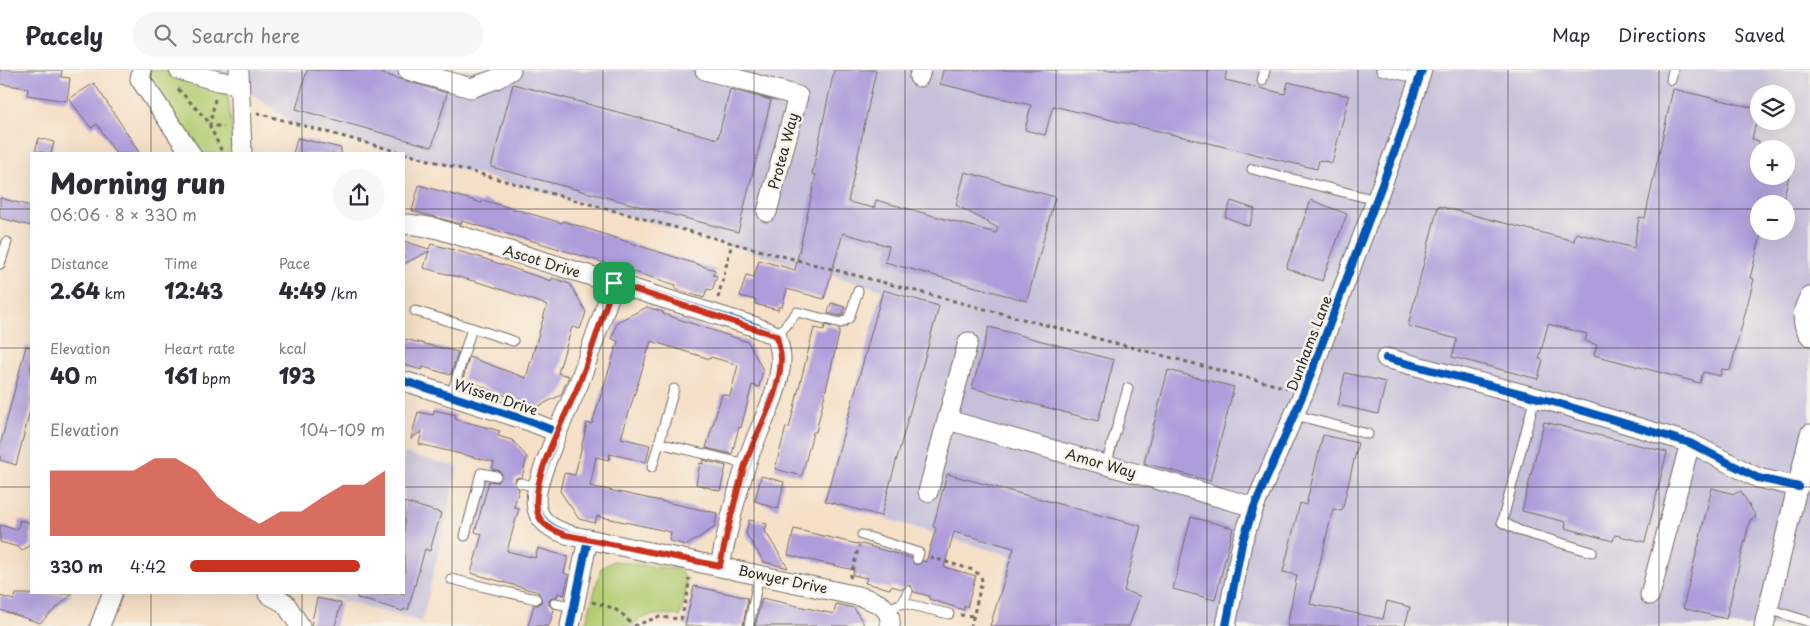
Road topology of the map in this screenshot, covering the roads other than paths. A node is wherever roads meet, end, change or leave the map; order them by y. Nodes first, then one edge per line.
1 (142, 70) edge
2 (408, 70) edge
3 (511, 70) edge
4 (705, 70) edge
5 (1265, 70) edge
6 (1381, 70) edge
7 (1673, 70) edge
8 (1420, 74) edge
9 (175, 76) edge
10 (239, 77) edge
11 (1671, 80) dead end
12 (1262, 81) dead end
13 (190, 152) edge
14 (242, 152) edge
15 (1252, 169) dead end
16 (1376, 200) junction
17 (766, 212) dead end
18 (405, 225) edge
19 (7, 242) dead end
20 (0, 264) edge
21 (614, 283) junction
22 (858, 291) dead end
23 (1810, 297) edge
24 (414, 311) dead end
25 (472, 328) junction
26 (777, 336) junction
27 (1810, 336) edge
28 (513, 341) dead end
29 (968, 342) dead end
30 (1386, 358) dead end
31 (405, 383) edge
32 (1128, 388) dead end
33 (674, 389) dead end
34 (452, 396) junction
35 (1535, 397) junction
36 (1295, 415) junction
37 (948, 420) junction
38 (557, 432) junction
39 (1368, 434) dead end
40 (1810, 434) edge
41 (659, 443) junction
42 (1690, 443) junction
43 (746, 464) junction
44 (1106, 465) junction
45 (652, 467) dead end
46 (496, 476) dead end
47 (1799, 487) junction
48 (928, 492) dead end
49 (1254, 507) junction
50 (862, 535) road end
51 (465, 536) dead end
52 (588, 539) junction
53 (1592, 552) dead end
54 (918, 556) road end
55 (720, 566) junction
56 (760, 574) junction
57 (451, 579) dead end
58 (908, 591) dead end
59 (112, 594) edge
60 (268, 594) edge
61 (1650, 595) dead end
62 (536, 599) dead end
63 (555, 603) dead end
64 (576, 603) junction
65 (893, 612) edge
66 (949, 614) dead end
67 (1766, 617) edge
68 (1810, 622) edge
69 (100, 626) edge
70 (300, 626) edge
71 (570, 626) edge
72 (749, 626) edge
73 (1226, 626) edge

1 - 13 street
2 - 3 street
4 - 17 street, Protea Way
5 - 12 lane
6 - 8 lane
7 - 11 lane
8 - 16 street, Dunhams Lane
9 - 10 street
10 - 14 street
15 - 16 lane
16 - 36 street, Dunhams Lane
18 - 21 street, Ascot Drive
19 - 20 lane
21 - 26 street, Ascot Drive
21 - 38 street
22 - 26 lane
23 - 27 street
24 - 25 lane
25 - 28 lane
25 - 34 lane
26 - 43 street
29 - 37 street
30 - 35 street
31 - 34 street, Wissen Drive
32 - 44 lane
33 - 41 lane
34 - 38 street, Wissen Drive
35 - 42 street
35 - 53 lane
36 - 39 lane
36 - 49 street, Dunhams Lane
37 - 44 street, Amor Way
37 - 48 street
38 - 52 street
40 - 47 street
41 - 43 lane
41 - 45 lane
42 - 47 street
42 - 61 street
43 - 55 street
44 - 49 street, Amor Way
46 - 51 lane
47 - 67 street
49 - 73 street, Dunhams Lane
50 - 54 lane
52 - 55 street, Bowyer Drive
52 - 64 street
55 - 56 street, Bowyer Drive
56 - 65 street, Bowyer Drive
56 - 72 lane
57 - 62 lane
58 - 65 lane
59 - 69 street
60 - 70 street
63 - 64 lane
64 - 71 street
65 - 66 lane
67 - 68 lane

